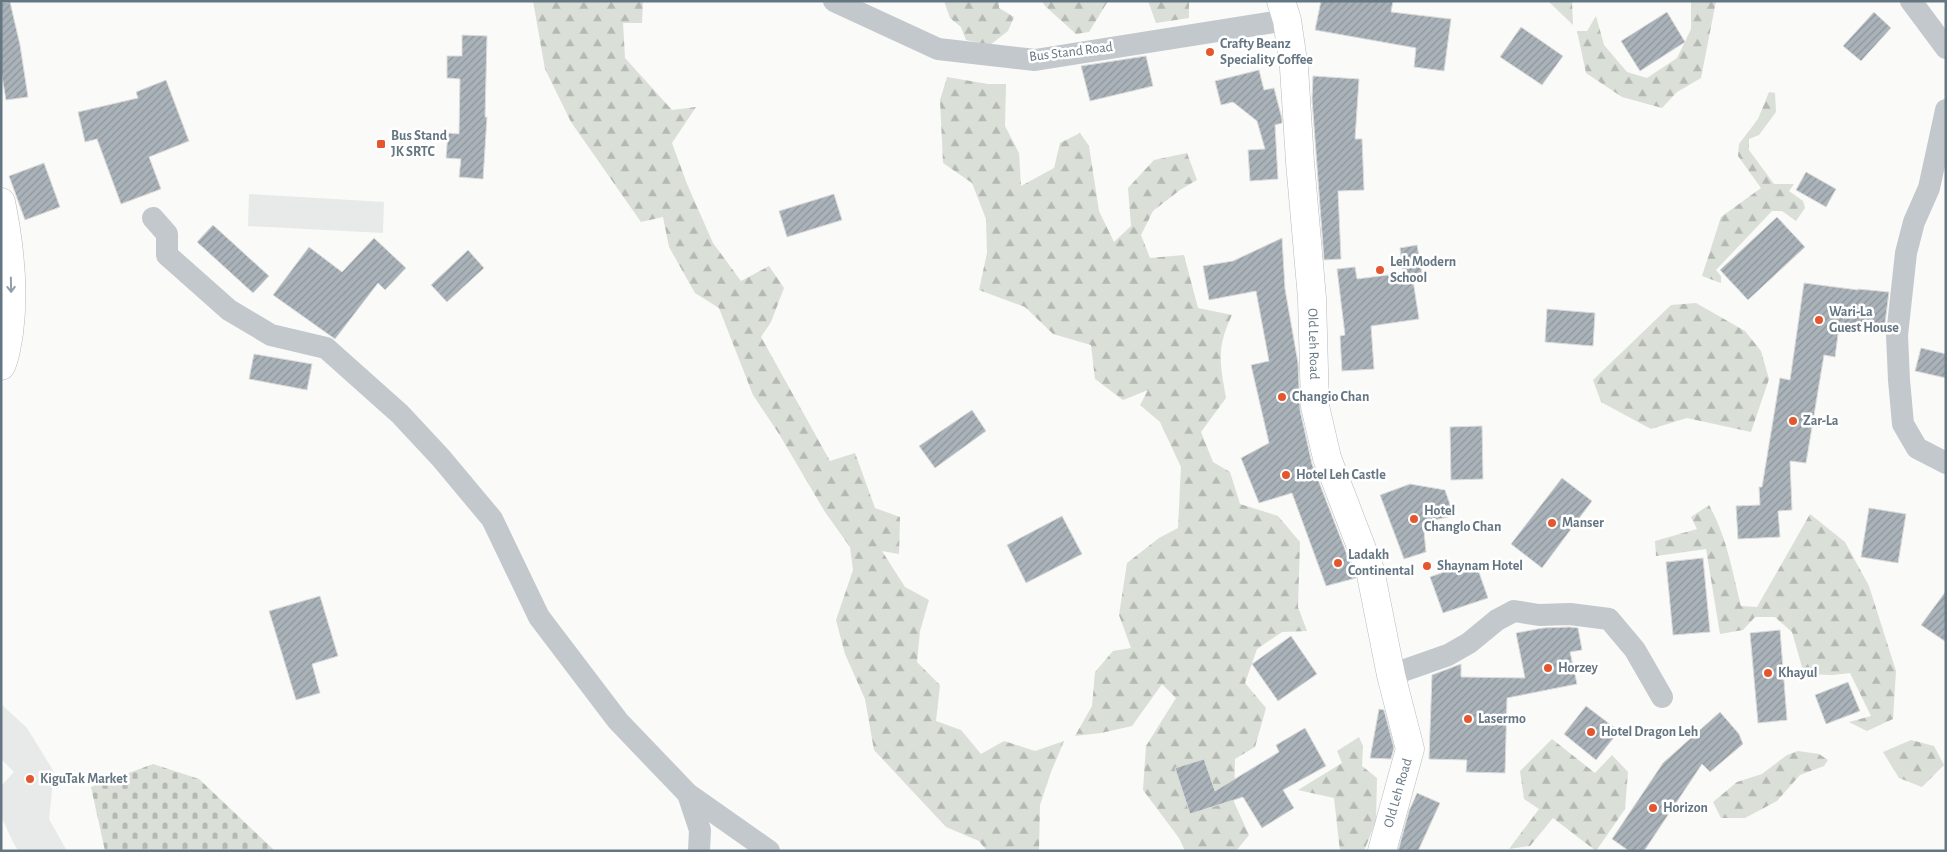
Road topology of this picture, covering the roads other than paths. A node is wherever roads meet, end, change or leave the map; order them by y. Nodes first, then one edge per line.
1 (834, 1) edge
2 (1911, 1) edge
3 (1284, 10) edge
4 (1946, 48) edge
5 (1946, 110) edge
6 (1, 202) edge
7 (153, 218) dead end
8 (6, 247) edge
9 (1, 366) edge
10 (1946, 463) edge
11 (1391, 675) junction
12 (1662, 697) dead end
13 (688, 794) junction
14 (699, 851) edge
15 (769, 851) edge
16 (1382, 851) edge

1 - 3 street, Bus Stand Road
2 - 4 street
3 - 11 street, Old Leh Road
5 - 10 street
6 - 8 street
7 - 13 street
8 -> 9 street
11 - 12 street
11 - 16 street, Old Leh Road
13 - 14 street
13 - 15 street

